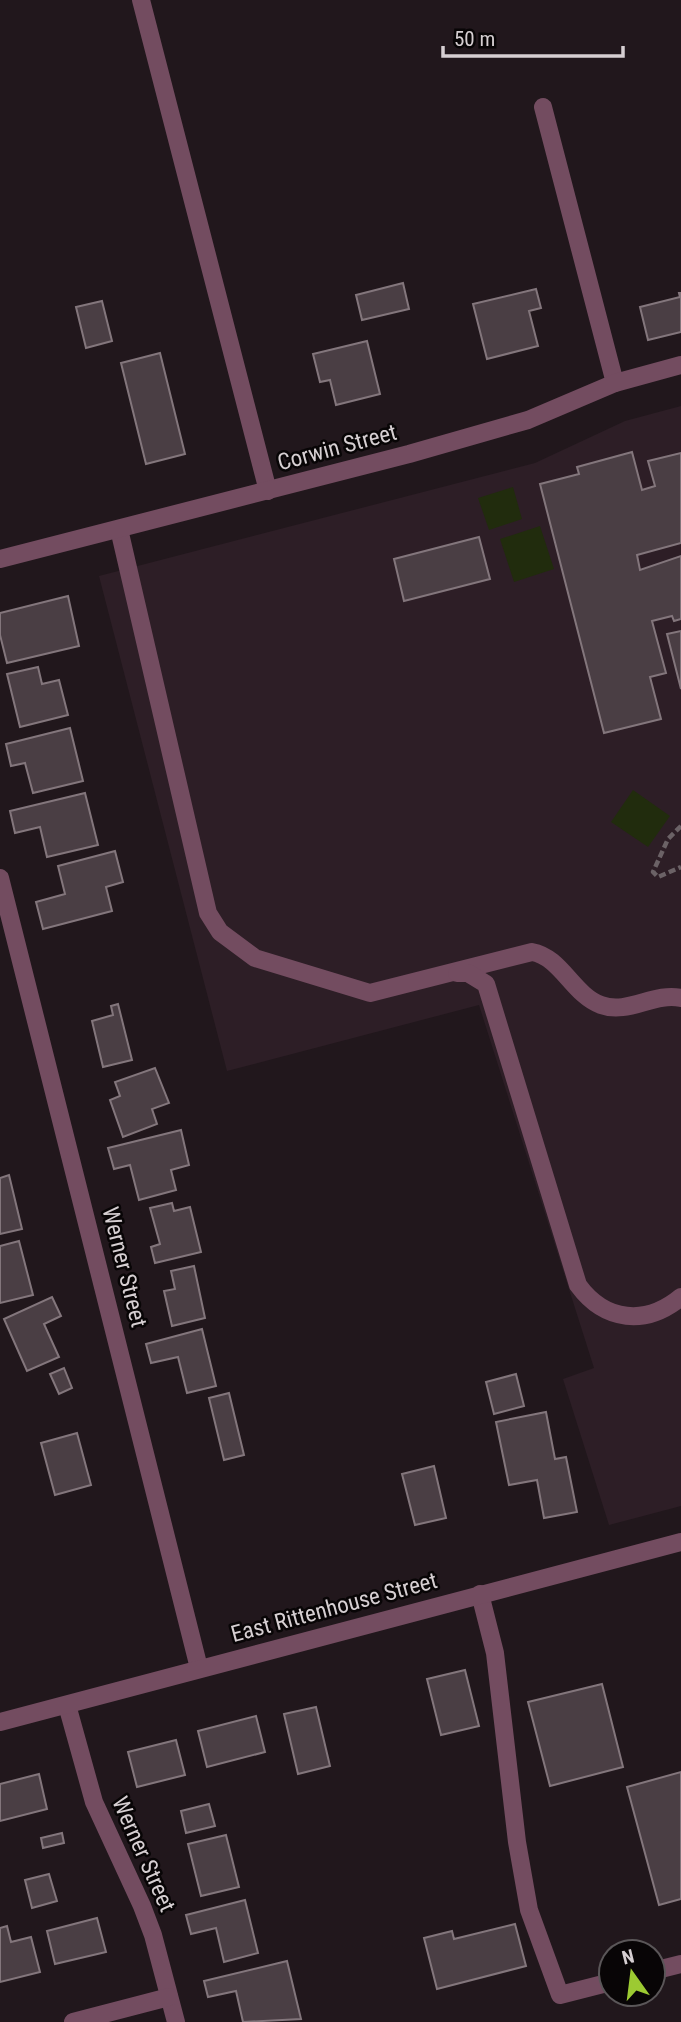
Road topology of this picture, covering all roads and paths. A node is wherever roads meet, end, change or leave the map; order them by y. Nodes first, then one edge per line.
1 (141, 0) edge
2 (543, 107) dead end
3 (681, 365) edge
4 (615, 383) junction
5 (268, 491) junction
6 (119, 529) junction
7 (0, 559) edge
8 (681, 826) edge
9 (681, 867) edge
10 (0, 878) edge
11 (454, 973) junction
12 (681, 998) edge
13 (681, 1297) edge
14 (681, 1542) edge
15 (480, 1594) junction
16 (199, 1668) junction
17 (67, 1705) junction
18 (0, 1722) edge
19 (597, 1986) edge
20 (169, 1997) junction
21 (73, 2022) edge
22 (176, 2022) edge

1 - 5 street
2 - 4 street
3 - 4 street, Corwin Street
4 - 5 street, Corwin Street
5 - 6 street, Corwin Street
6 - 7 street, Corwin Street
6 - 11 street
8 - 9 path
10 - 16 street, Werner Street
11 - 12 street
11 - 13 street
14 - 15 street, East Rittenhouse Street
15 - 16 street, East Rittenhouse Street
15 - 19 street
16 - 17 street, East Rittenhouse Street
17 - 18 street, East Rittenhouse Street
17 - 20 street, Werner Street
20 - 21 street
20 - 22 street, Werner Street

